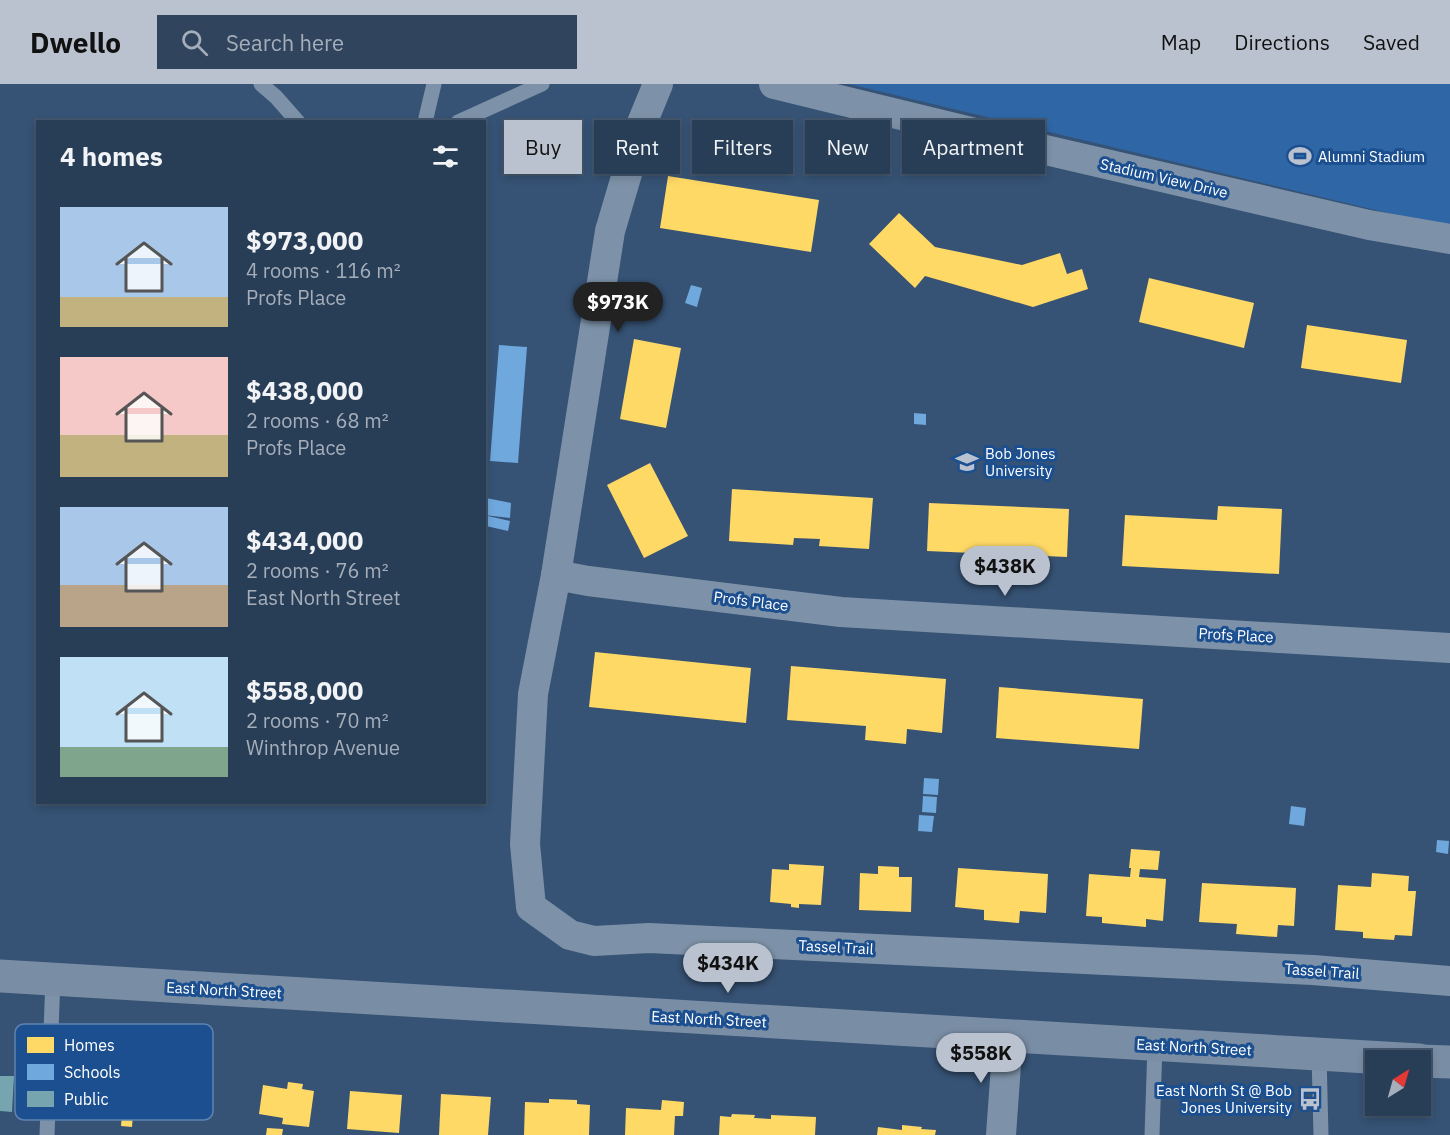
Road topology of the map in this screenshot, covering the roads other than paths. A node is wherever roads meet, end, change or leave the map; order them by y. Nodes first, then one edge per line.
1 (261, 84) edge
2 (434, 84) edge
3 (542, 84) edge
4 (658, 84) edge
5 (774, 84) edge
6 (296, 120) edge
7 (425, 120) edge
8 (462, 120) edge
9 (1450, 239) edge
10 (555, 575) junction
11 (1450, 648) edge
12 (0, 976) edge
13 (53, 979) junction
14 (1450, 981) edge
15 (51, 1024) edge
16 (1008, 1037) junction
17 (1155, 1045) junction
18 (1319, 1054) junction
19 (1365, 1057) edge
20 (1431, 1061) edge
21 (1450, 1062) edge
22 (48, 1120) edge
23 (47, 1135) edge
24 (1001, 1135) edge
25 (1152, 1135) edge
26 (1321, 1135) edge

1 - 6 lane
2 - 7 lane
3 - 8 lane
4 - 10 street
5 - 9 street, Stadium View Drive
10 - 11 street, Profs Place
10 - 14 street, Tassel Trail
12 - 13 main road, East North Street
13 - 15 lane
13 - 16 main road, East North Street
16 - 17 main road, East North Street
16 - 24 street
17 - 18 main road, East North Street
17 - 25 lane
18 - 19 main road, East North Street
18 - 26 lane
20 - 21 main road, East North Street
22 - 23 lane

